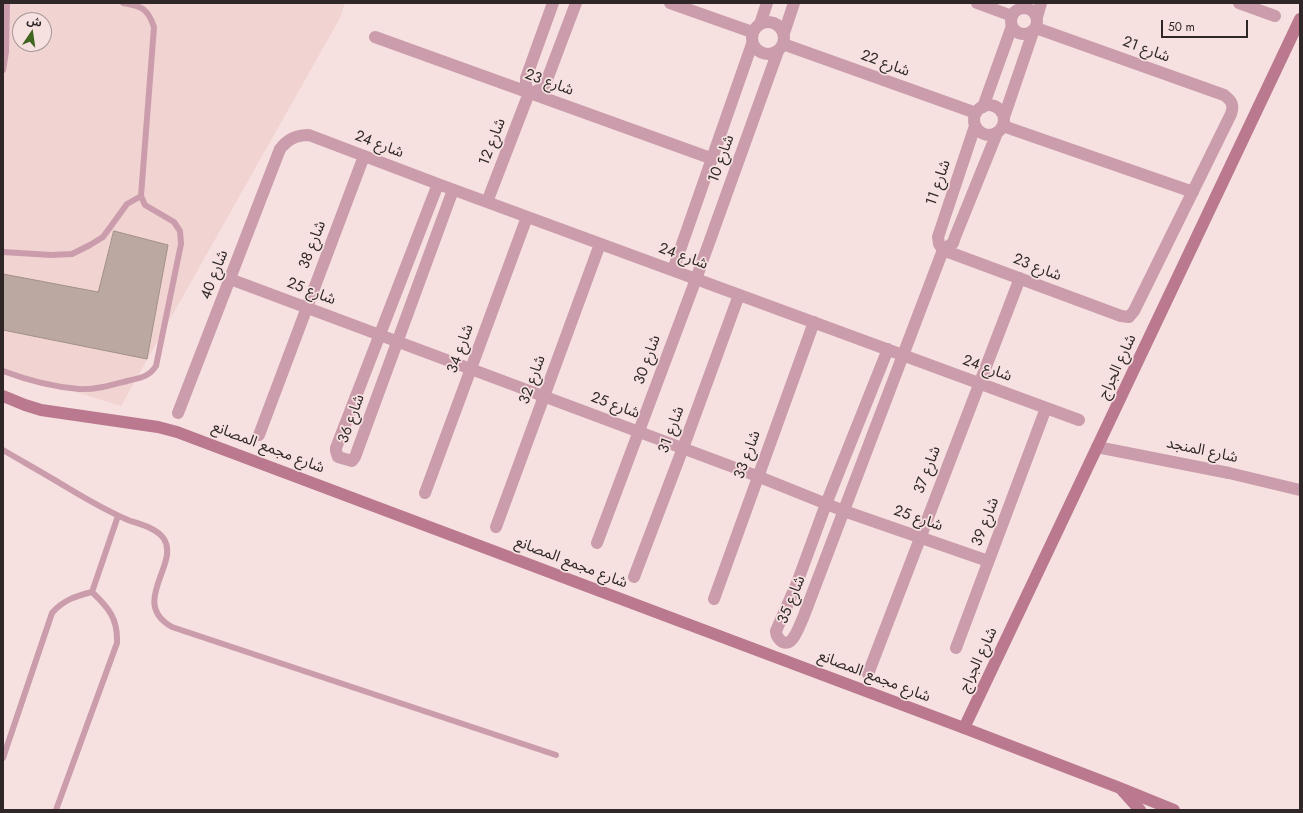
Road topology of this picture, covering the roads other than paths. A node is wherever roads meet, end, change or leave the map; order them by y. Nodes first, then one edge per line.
1 (7, 3) edge
2 (123, 3) edge
3 (553, 3) edge
4 (576, 3) edge
5 (670, 3) edge
6 (767, 3) edge
7 (794, 3) edge
8 (977, 3) edge
9 (1042, 3) edge
10 (1239, 3) edge
11 (1016, 13) edge
12 (1275, 16) dead end
13 (1300, 19) edge
14 (1035, 25) junction
15 (755, 34) junction
16 (375, 37) dead end
17 (782, 43) junction
18 (3, 70) edge
19 (529, 93) junction
20 (980, 110) junction
21 (1001, 125) junction
22 (975, 126) junction
23 (280, 149) joint
24 (364, 156) junction
25 (712, 159) junction
26 (438, 184) junction
27 (453, 190) junction
28 (1193, 192) junction
29 (141, 196) junction
30 (487, 202) junction
31 (527, 217) junction
32 (600, 244) junction
33 (943, 250) junction
34 (3, 252) edge
35 (672, 270) junction
36 (1020, 278) junction
37 (230, 279) junction
38 (696, 279) junction
39 (739, 295) junction
40 (306, 308) junction
41 (814, 322) junction
42 (380, 335) junction
43 (396, 342) junction
44 (888, 350) junction
45 (903, 355) junction
46 (471, 369) junction
47 (3, 371) edge
48 (979, 383) junction
49 (3, 396) edge
50 (544, 397) junction
51 (1046, 408) junction
52 (178, 413) dead end
53 (1079, 420) dead end
54 (638, 432) junction
55 (259, 435) dead end
56 (1098, 447) junction
57 (683, 448) junction
58 (3, 450) edge
59 (757, 476) junction
60 (1300, 490) edge
61 (425, 493) dead end
62 (826, 504) junction
63 (844, 511) junction
64 (118, 516) junction
65 (496, 527) dead end
66 (920, 537) junction
67 (597, 543) dead end
68 (988, 561) junction
69 (634, 577) dead end
70 (92, 592) junction
71 (714, 599) dead end
72 (956, 648) dead end
73 (868, 674) dead end
74 (964, 728) junction
75 (556, 755) dead end
76 (3, 758) edge
77 (1120, 788) junction
78 (56, 810) edge
79 (1140, 810) edge
80 (1174, 810) edge

1 - 18 lane
2 - 29 lane
3 - 19 street, شارع 12
4 - 19 street
5 - 15 street
6 - 15 street, شارع 10
7 - 17 street, شارع 10
8 - 11 street
9 - 14 street
10 - 12 street
11 - 14 street
11 - 14 street
11 - 20 street
13 - 56 street, شارع الجراج
14 - 21 street
14 - 28 street, شارع 21
15 - 17 street
15 - 17 street
15 - 25 street, شارع 10
16 - 19 street, شارع 23
17 - 20 street, شارع 22
17 - 38 street, شارع 10
19 - 25 street, شارع 23
19 - 30 street, شارع 12
20 - 21 street
20 - 22 street
21 - 22 street
21 - 28 street
21 - 33 street
22 - 33 street, شارع 11
23 - 24 street, شارع 24
23 - 37 street, شارع 40
24 - 26 street, شارع 24
24 - 40 street, شارع 38
25 - 35 street, شارع 10
26 - 27 street, شارع 24
26 - 42 street, شارع 36
27 - 30 street, شارع 24
27 - 43 street, شارع 36
28 - 36 street, شارع 23
29 - 34 lane
29 - 47 lane
30 - 31 street, شارع 24
31 - 32 street, شارع 24
31 - 46 street, شارع 34
32 - 35 street, شارع 24
32 - 50 street, شارع 32
33 - 36 street, شارع 23
33 - 45 street
35 - 38 street, شارع 24
36 - 48 street, شارع 37
37 - 40 street, شارع 25
37 - 52 street, شارع 40
38 - 39 street, شارع 24
38 - 54 street, شارع 30
39 - 41 street, شارع 24
39 - 57 street, شارع 31
40 - 42 street, شارع 25
40 - 55 street, شارع 38
41 - 44 street, شارع 24
41 - 59 street, شارع 33
42 - 43 street, شارع 25
42 - 43 street, شارع 36
43 - 46 street, شارع 25
44 - 45 street, شارع 24
44 - 62 street, شارع 35
45 - 48 street, شارع 24
45 - 63 street, شارع 35
46 - 50 street, شارع 25
46 - 61 street, شارع 34
48 - 51 street, شارع 24
48 - 66 street, شارع 37
49 - 74 street, شارع مجمع المصانع
50 - 54 street, شارع 25
50 - 65 street, شارع 32
51 - 53 street, شارع 24
51 - 68 street, شارع 39
54 - 57 street, شارع 25
54 - 67 street, شارع 30
56 - 60 street, شارع المنجد
56 - 74 street, شارع الجراج
57 - 59 street, شارع 25
57 - 69 street, شارع 31
58 - 64 lane
59 - 62 street, شارع 25
59 - 71 street, شارع 33
62 - 63 street, شارع 25
62 - 63 street, شارع 35
63 - 66 street, شارع 25
64 - 70 lane
64 - 75 lane
66 - 68 street, شارع 25
66 - 73 street, شارع 37
68 - 72 street, شارع 39
70 - 76 lane
70 - 78 lane
74 - 77 street, شارع مجمع المصانع
77 - 79 street, شارع مجمع المصانع
77 - 80 street, شارع مجمع المصانع

